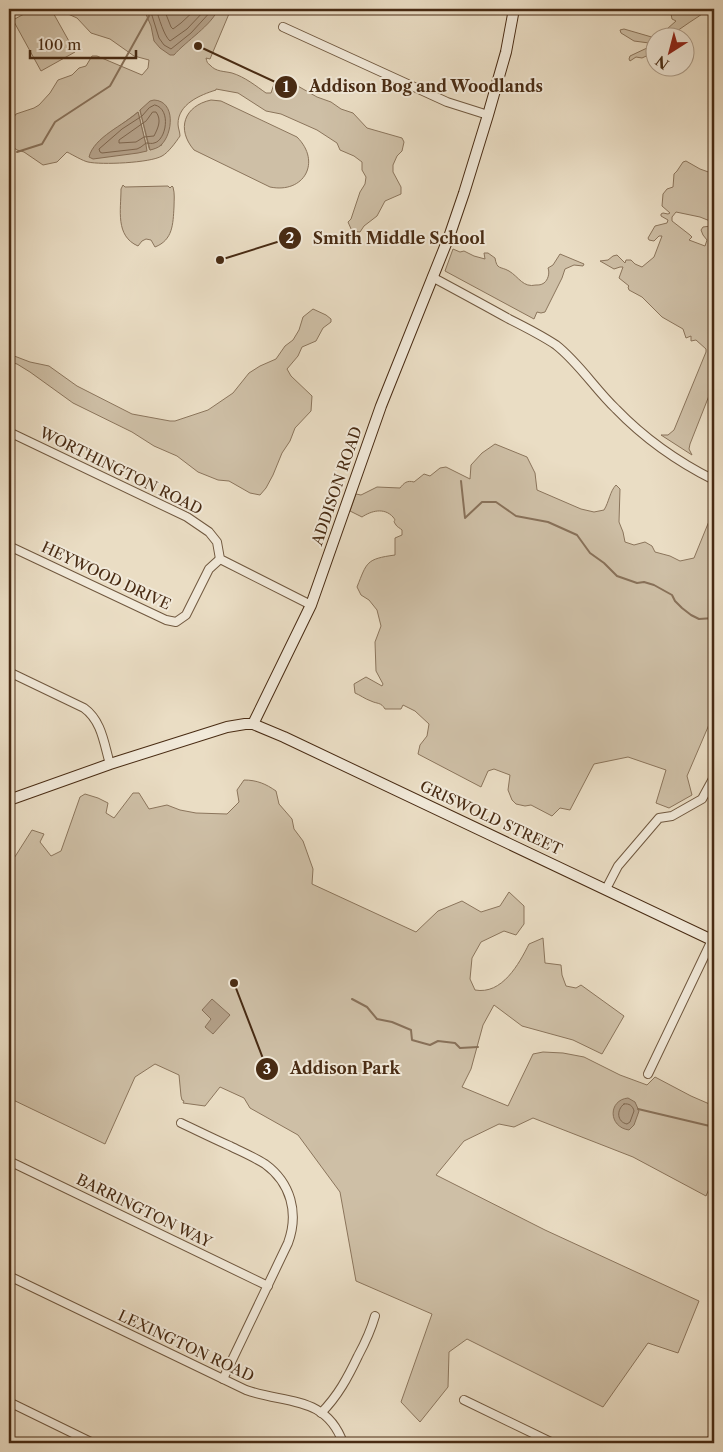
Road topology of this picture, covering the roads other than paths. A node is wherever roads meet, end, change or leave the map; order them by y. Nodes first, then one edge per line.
1 (514, 9) edge
2 (283, 27) dead end
3 (488, 115) junction
4 (432, 277) junction
5 (9, 432) edge
6 (714, 480) edge
7 (9, 546) edge
8 (220, 559) junction
9 (311, 604) junction
10 (9, 672) edge
11 (253, 724) junction
12 (110, 764) junction
13 (714, 777) edge
14 (9, 800) edge
15 (606, 889) junction
16 (713, 941) edge
17 (648, 1074) dead end
18 (181, 1123) dead end
19 (9, 1161) edge
20 (9, 1276) edge
21 (268, 1286) junction
22 (375, 1316) dead end
23 (223, 1379) junction
24 (464, 1400) dead end
25 (9, 1402) edge
26 (322, 1413) junction
27 (714, 1439) edge
28 (93, 1443) edge
29 (343, 1443) edge
30 (553, 1443) edge
31 (706, 1443) edge

1 - 3 main road, ADDISON ROAD
2 - 3 street
3 - 4 main road, ADDISON ROAD
4 - 6 street
4 - 9 main road, ADDISON ROAD
5 - 8 street, WORTHINGTON ROAD
7 - 8 street, HEYWOOD DRIVE
8 - 9 street
9 - 11 main road, ADDISON ROAD
10 - 12 street
11 - 12 main road
11 - 15 main road, GRISWOLD STREET
12 - 14 main road
13 - 15 street
15 - 16 main road, GRISWOLD STREET
16 - 17 street
18 - 21 street
19 - 21 street, BARRINGTON WAY
20 - 23 street, LEXINGTON ROAD
21 - 23 street
22 - 26 street
23 - 26 street, LEXINGTON ROAD
24 - 30 street
25 - 28 street
26 - 29 street, LEXINGTON ROAD
27 - 31 street

